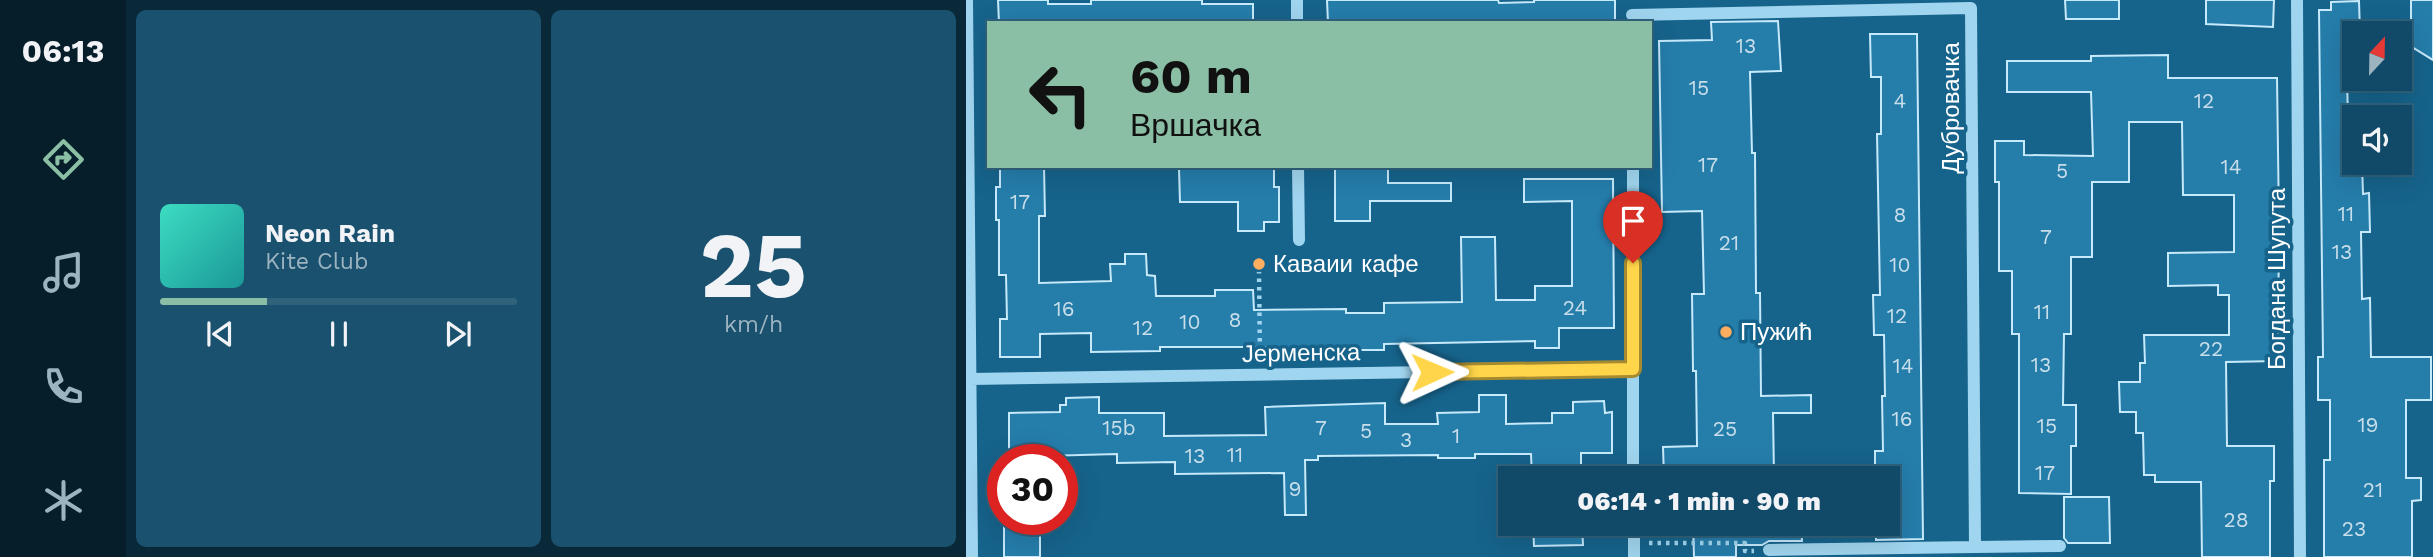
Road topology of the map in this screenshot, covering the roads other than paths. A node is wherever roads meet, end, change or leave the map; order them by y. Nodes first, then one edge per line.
1 (967, 0) edge
2 (1297, 0) edge
3 (1632, 0) edge
4 (2297, 0) edge
5 (1632, 19) edge
6 (1297, 21) edge
7 (1298, 168) edge
8 (1633, 168) edge
9 (1299, 240) dead end
10 (1633, 369) junction
11 (970, 379) junction
12 (1633, 466) edge
13 (1634, 536) edge
14 (2060, 546) dead end
15 (1975, 547) junction
16 (1769, 550) road end
17 (972, 557) edge
18 (1634, 557) edge
19 (2300, 557) edge

1 - 11 street
2 - 6 street
3 - 5 street
4 - 19 street, Богдана Шупута
5 - 15 street, Дубровачка
7 - 9 street
8 - 10 street
10 - 11 street, Јерменска
10 - 12 street
11 - 17 street
13 - 18 street
14 - 15 street
15 - 16 street

